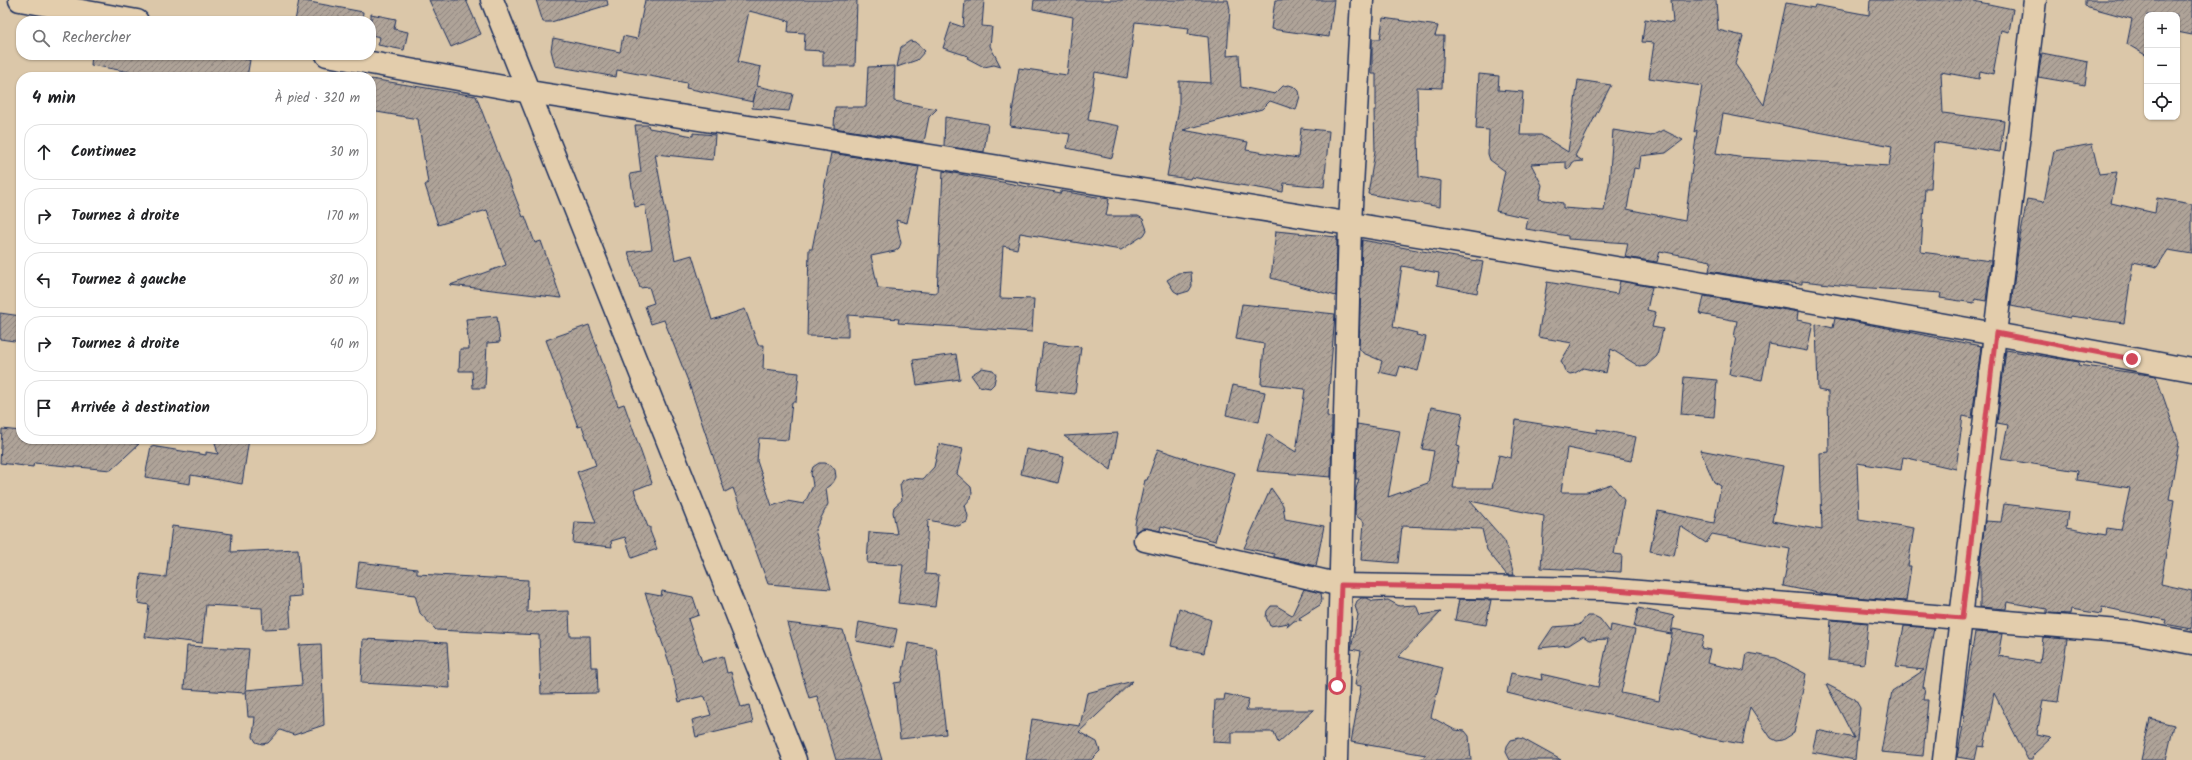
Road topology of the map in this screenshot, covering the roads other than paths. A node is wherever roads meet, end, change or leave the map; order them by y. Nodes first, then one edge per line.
1 (20, 0) edge
2 (492, 0) edge
3 (1362, 0) edge
4 (2034, 0) edge
5 (109, 16) edge
6 (354, 60) edge
7 (530, 92) junction
8 (1350, 224) junction
9 (1996, 333) junction
10 (2192, 370) edge
11 (1145, 540) dead end
12 (1341, 585) junction
13 (1962, 618) junction
14 (2192, 643) edge
15 (795, 760) edge
16 (1336, 760) edge
17 (1944, 760) edge

1 - 5 main road
2 - 7 main road
3 - 8 main road
4 - 9 main road
6 - 7 main road
7 - 8 main road
7 - 15 main road
8 - 9 main road
8 - 12 main road
9 - 10 main road
9 - 13 main road
11 - 12 main road
12 - 13 main road
12 - 16 main road
13 - 14 main road
13 - 17 main road

